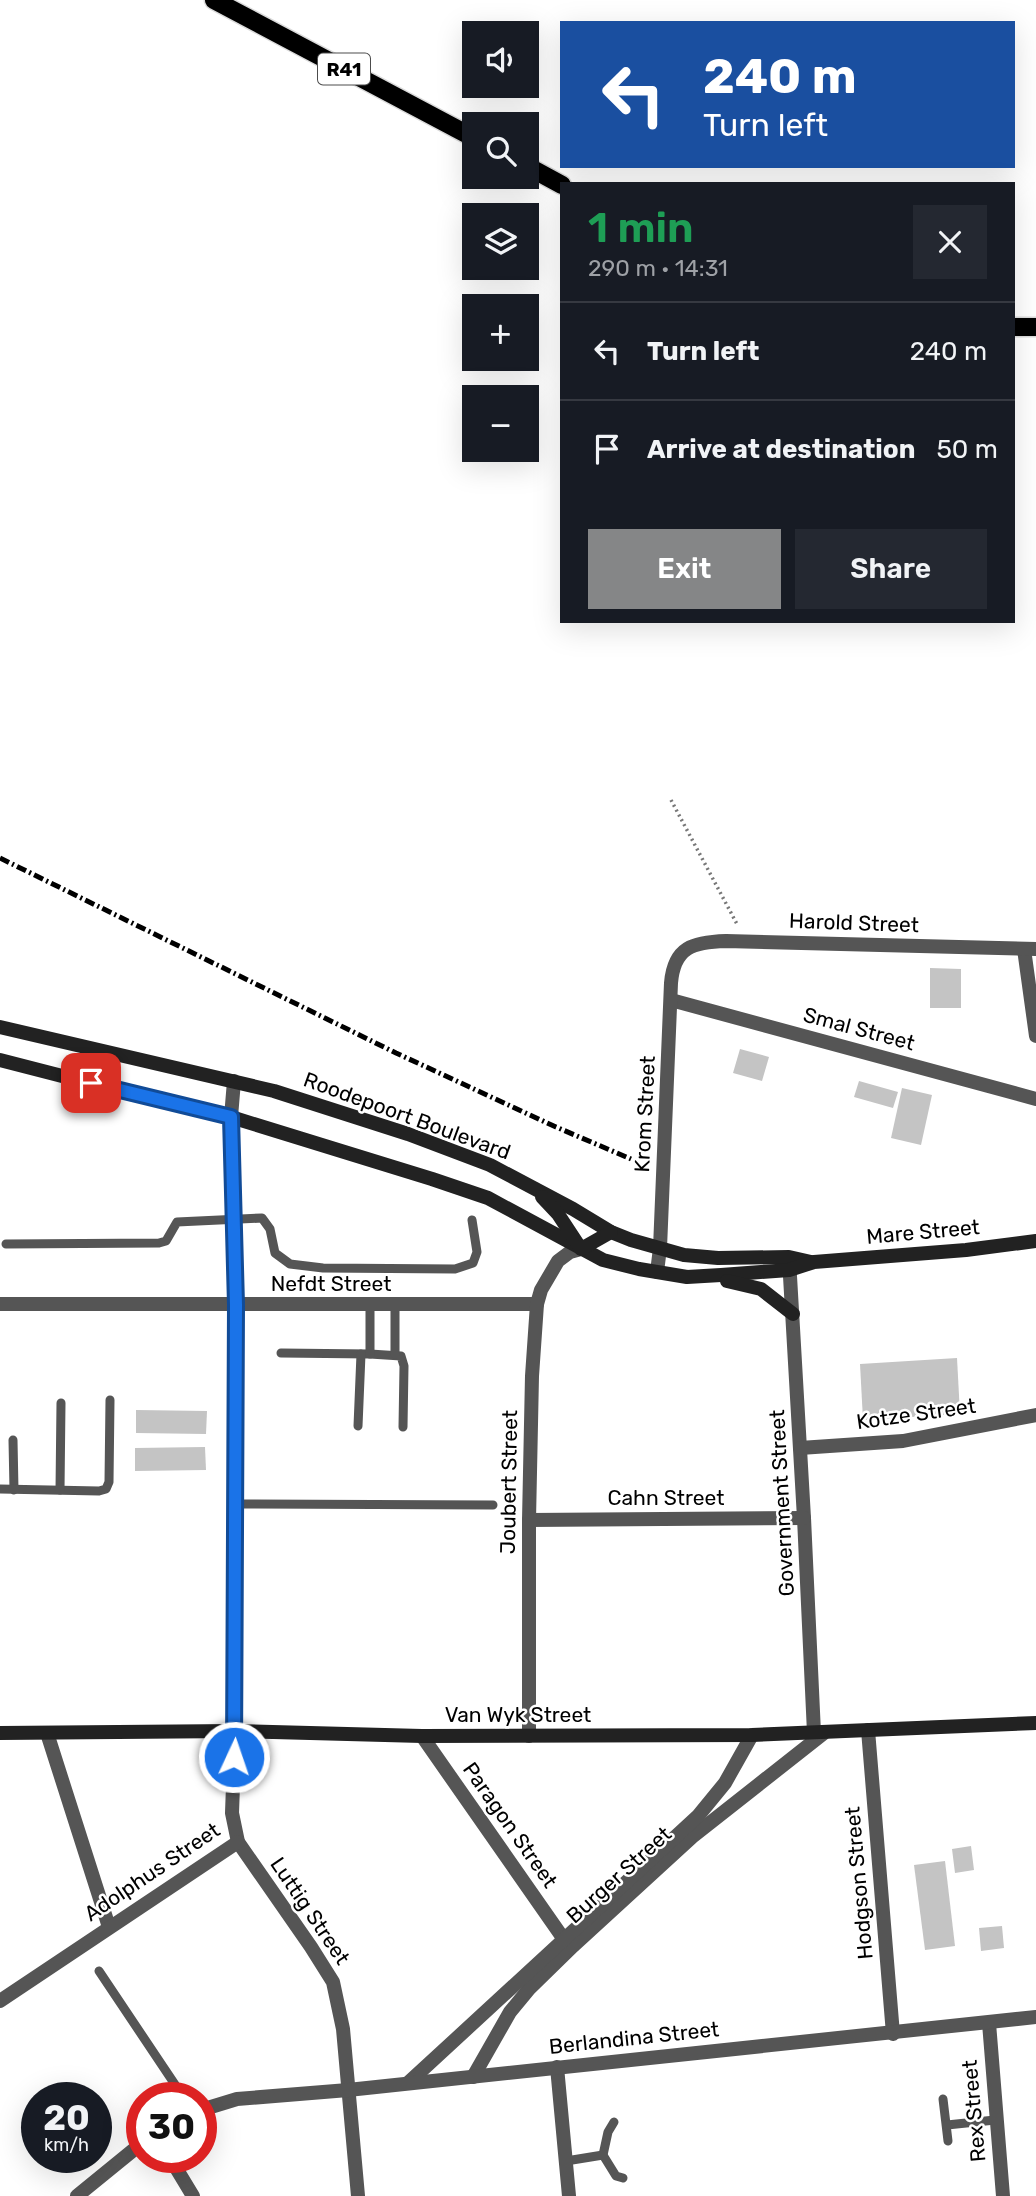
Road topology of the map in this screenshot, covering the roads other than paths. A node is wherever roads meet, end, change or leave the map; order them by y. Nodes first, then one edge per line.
1 (214, 0) edge
2 (462, 132) edge
3 (539, 172) edge
4 (560, 183) edge
5 (1015, 327) edge
6 (1036, 327) edge
7 (1015, 338) edge
8 (1036, 338) edge
9 (1030, 949) edge
10 (676, 959) joint
11 (671, 1000) junction
12 (0, 1027) edge
13 (1036, 1036) edge
14 (0, 1060) edge
15 (234, 1081) junction
16 (1036, 1099) edge
17 (231, 1117) junction
18 (530, 1187) junction
19 (234, 1218) junction
20 (472, 1220) dead end
21 (611, 1232) junction
22 (1036, 1241) edge
23 (6, 1244) dead end
24 (660, 1248) junction
25 (580, 1249) junction
26 (789, 1264) junction
27 (657, 1272) junction
28 (687, 1277) junction
29 (0, 1304) edge
30 (370, 1304) junction
31 (395, 1304) junction
32 (537, 1304) junction
33 (236, 1305) junction
34 (793, 1314) junction
35 (281, 1353) dead end
36 (366, 1354) junction
37 (395, 1354) junction
38 (110, 1400) dead end
39 (61, 1403) dead end
40 (1036, 1415) edge
41 (358, 1426) dead end
42 (403, 1427) dead end
43 (13, 1440) dead end
44 (800, 1448) junction
45 (0, 1489) edge
46 (14, 1489) junction
47 (61, 1490) junction
48 (236, 1504) junction
49 (493, 1505) dead end
50 (804, 1518) junction
51 (529, 1520) junction
52 (1036, 1723) edge
53 (868, 1730) junction
54 (235, 1731) junction
55 (0, 1733) edge
56 (47, 1733) junction
57 (819, 1733) junction
58 (752, 1735) junction
59 (422, 1736) junction
60 (529, 1736) junction
61 (238, 1842) junction
62 (109, 1927) junction
63 (563, 1938) junction
64 (99, 1971) dead end
65 (0, 2001) edge
66 (1036, 2017) edge
67 (989, 2022) junction
68 (893, 2034) junction
69 (557, 2067) junction
70 (473, 2077) junction
71 (173, 2082) edge
72 (408, 2083) junction
73 (348, 2090) junction
74 (943, 2099) dead end
75 (217, 2105) edge
76 (995, 2120) junction
77 (614, 2122) dead end
78 (947, 2125) junction
79 (948, 2141) dead end
80 (603, 2155) junction
81 (126, 2156) edge
82 (566, 2161) junction
83 (179, 2173) edge
84 (623, 2178) dead end
85 (77, 2196) edge
86 (193, 2196) edge
87 (358, 2196) edge
88 (569, 2196) edge
89 (1003, 2196) edge

1 - 2 main road, R41
3 - 4 main road
5 - 6 main road
7 - 8 main road
9 - 10 street, Harold Street
9 - 13 street
10 - 11 street, Krom Street
11 - 16 street, Smal Street
11 - 24 street, Krom Street
12 - 15 street, Roodepoort Boulevard
14 - 17 street
15 - 17 street, Adolphus Street
15 - 18 street, Roodepoort Boulevard
17 - 19 street, Adolphus Street
17 - 25 street
18 - 21 street, Roodepoort Boulevard
18 - 25 street
19 - 20 lane
19 - 23 lane
19 - 33 street, Adolphus Street
21 - 24 street, Roodepoort Boulevard
21 - 25 street
22 - 26 street, Mare Street
24 - 26 street, Roodepoort Boulevard
24 - 27 street, Krom Street
25 - 27 street
25 - 32 street, Joubert Street
26 - 28 street
26 - 34 street, Government Street
27 - 28 street
28 - 34 street
29 - 33 street, Nefdt Street
30 - 31 street, Nefdt Street
30 - 33 street, Nefdt Street
30 - 36 lane
31 - 32 street, Nefdt Street
31 - 37 lane
32 - 51 street, Joubert Street
33 - 48 street, Adolphus Street
34 - 44 street, Government Street
35 - 36 lane
36 - 37 lane
36 - 41 lane
37 - 42 lane
38 - 47 lane
39 - 47 lane
40 - 44 street, Kotze Street
43 - 46 lane
44 - 50 street, Government Street
45 - 46 lane
46 - 47 lane
48 - 49 lane
48 - 54 street, Adolphus Street
50 - 51 street, Cahn Street
50 - 57 street, Government Street
51 - 60 street, Joubert Street
52 - 53 street, Van Wyk Street
53 - 57 street, Van Wyk Street
53 - 68 street, Hodgson Street
54 - 56 street, Van Wyk Street
54 - 59 street, Van Wyk Street
54 - 61 street, Adolphus Street
55 - 56 street, Van Wyk Street
56 - 62 street
57 - 58 street, Van Wyk Street
57 - 70 street, Burger Street
58 - 60 street, Van Wyk Street
58 - 63 street, Burger Street
59 - 60 street, Van Wyk Street
59 - 63 street, Paragon Street
61 - 62 street, Adolphus Street
61 - 73 street, Luttig Street
62 - 65 street, Adolphus Street
63 - 72 street, Burger Street
64 - 71 lane
66 - 67 street, Berlandina Street
67 - 68 street, Berlandina Street
67 - 76 street, Rex Street
68 - 69 street, Berlandina Street
69 - 70 street, Berlandina Street
69 - 82 street
70 - 72 street, Berlandina Street
72 - 73 street, Berlandina Street
73 - 75 street, Berlandina Street
73 - 87 street, Luttig Street
74 - 78 lane
76 - 78 lane
76 - 89 street, Rex Street
77 - 80 lane
78 - 79 lane
80 - 82 lane
80 - 84 lane
81 - 85 street
82 - 88 street
83 - 86 street

